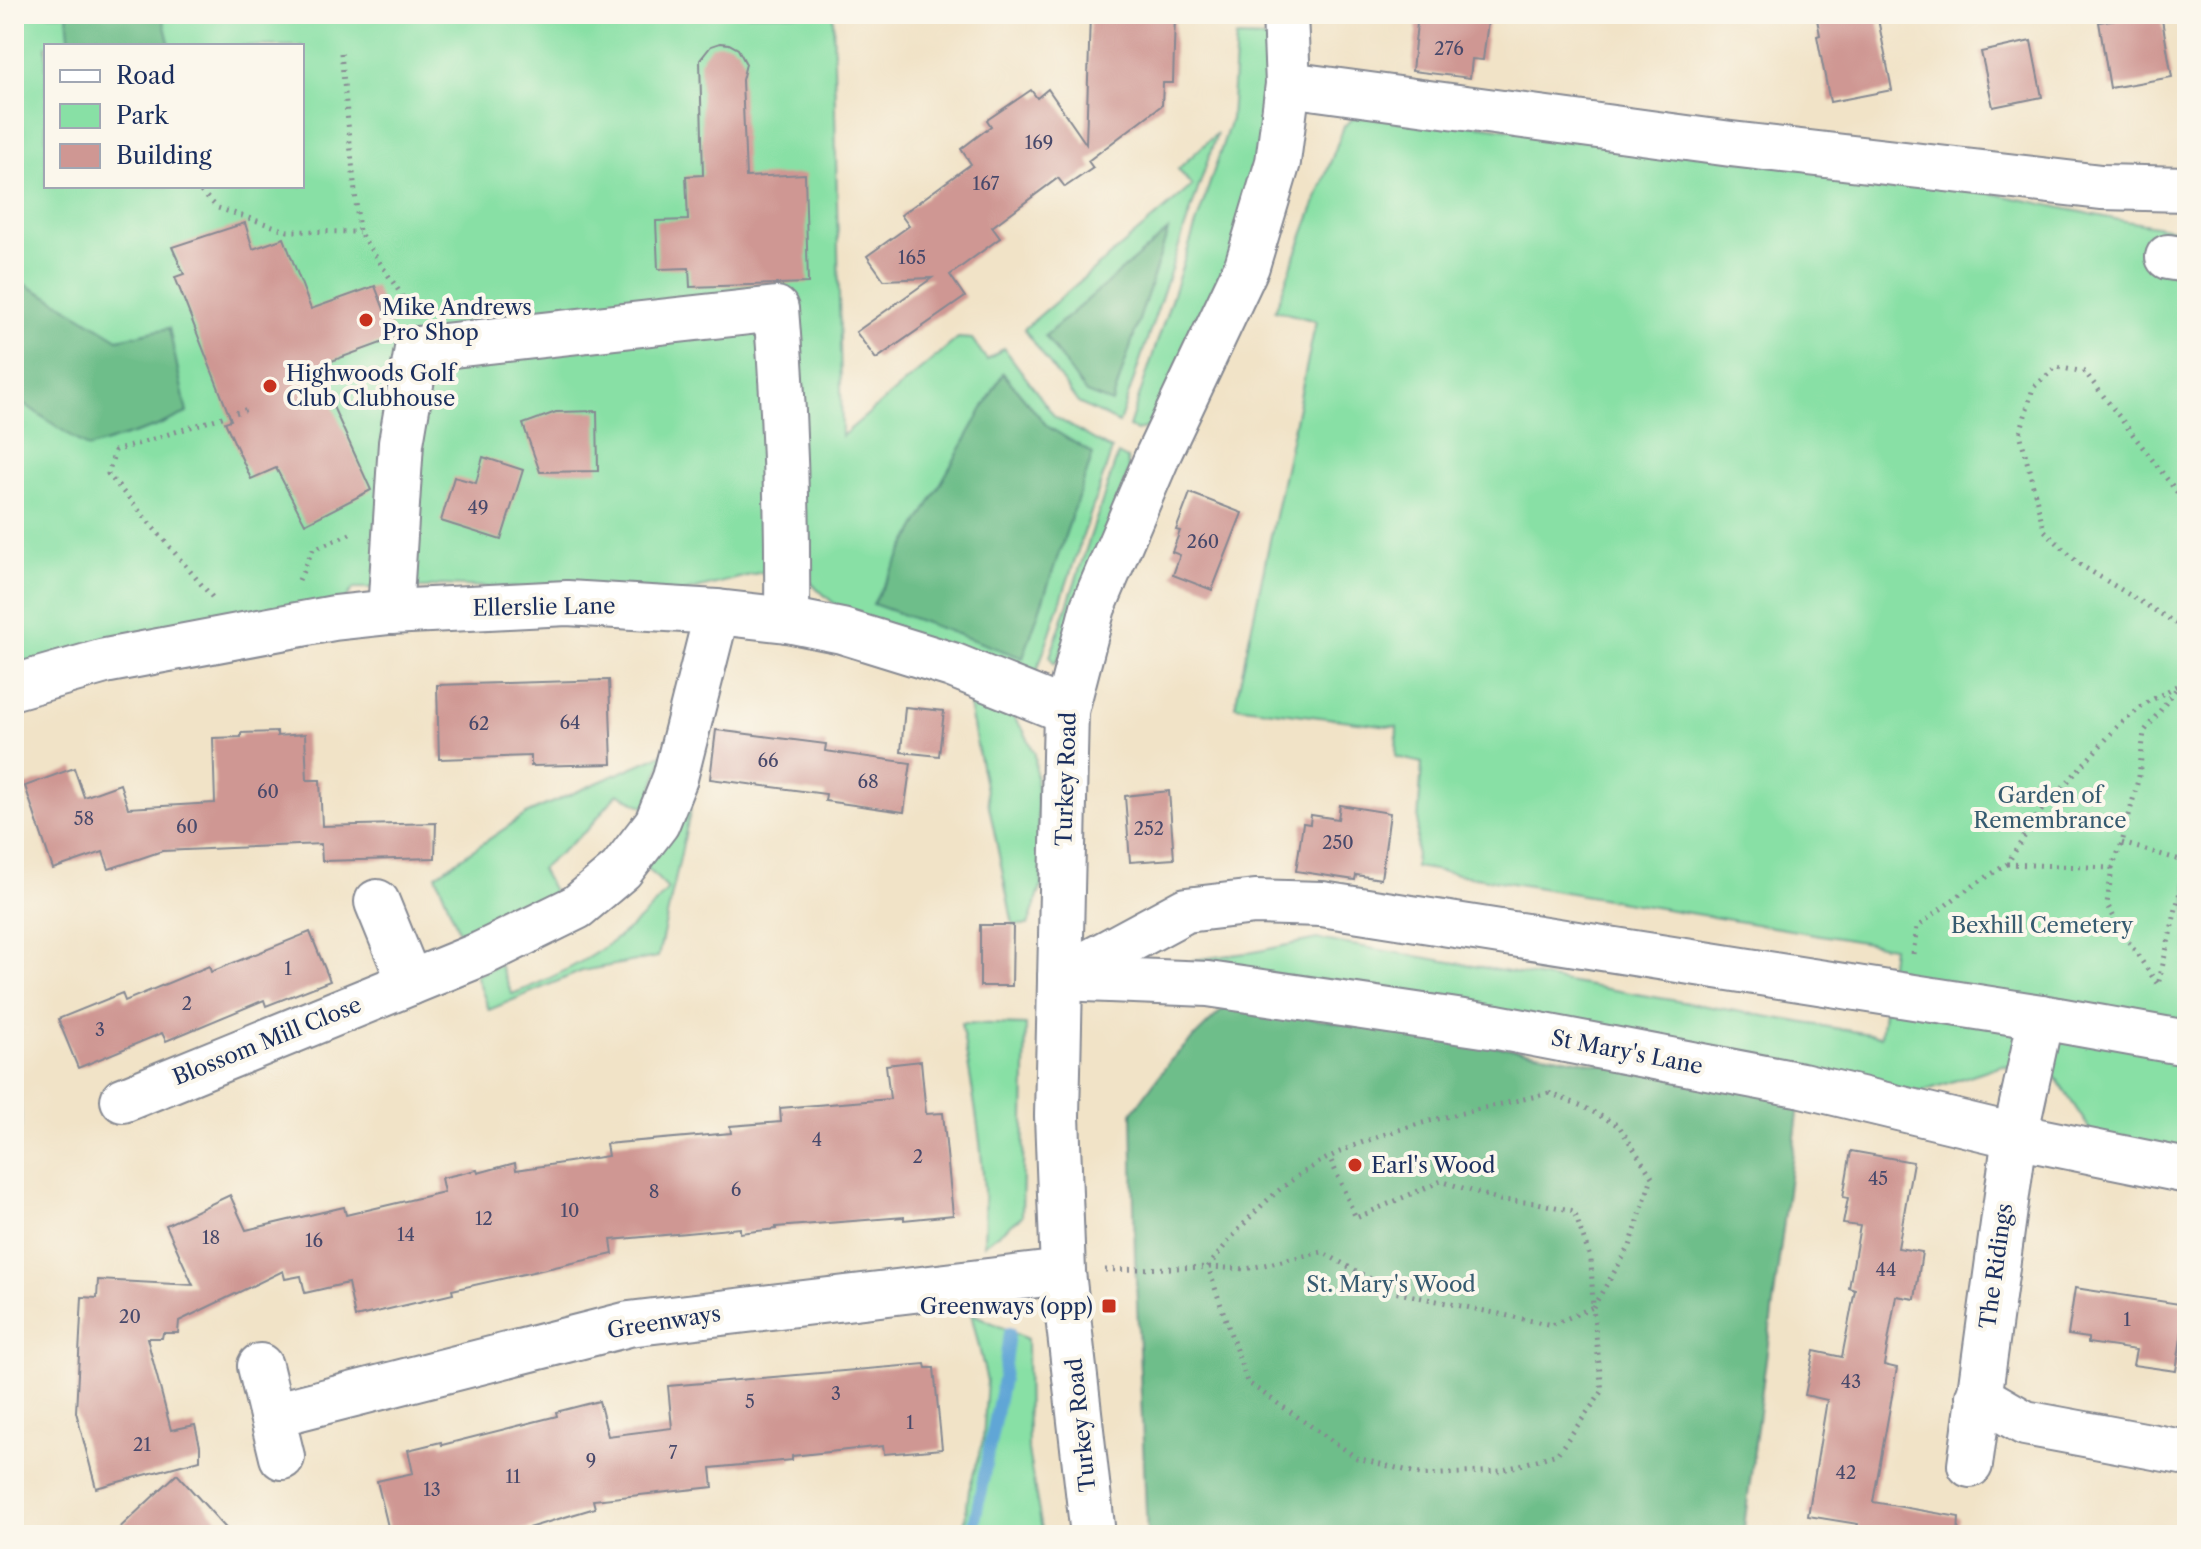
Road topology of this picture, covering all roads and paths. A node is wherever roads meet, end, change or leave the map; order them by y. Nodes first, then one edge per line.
1 (1285, 14) edge
2 (341, 53) dead end
3 (1288, 84) junction
4 (197, 188) edge
5 (2187, 189) edge
6 (359, 232) junction
7 (417, 349) junction
8 (251, 408) dead end
9 (2187, 505) edge
10 (396, 517) junction
11 (298, 582) dead end
12 (216, 603) dead end
13 (390, 612) junction
14 (717, 612) junction
15 (787, 620) junction
16 (2187, 630) edge
17 (2187, 657) edge
18 (2184, 684) edge
19 (14, 687) edge
20 (1066, 711) junction
21 (2122, 843) junction
22 (2187, 862) edge
23 (2007, 864) junction
24 (2112, 868) junction
25 (377, 902) dead end
26 (1060, 978) junction
27 (410, 983) junction
28 (1906, 995) junction
29 (2041, 1017) junction
30 (2187, 1043) edge
31 (123, 1100) dead end
32 (2015, 1136) junction
33 (1329, 1156) junction
34 (2187, 1171) edge
35 (1208, 1267) junction
36 (1063, 1272) junction
37 (1593, 1307) junction
38 (260, 1366) dead end
39 (1978, 1396) junction
40 (272, 1415) junction
41 (2187, 1453) edge
42 (282, 1457) dead end
43 (1970, 1465) dead end
44 (1093, 1535) edge

1 - 3 street, Turkey Road
2 - 6 path
3 - 5 street
3 - 20 street, Turkey Road
4 - 6 path
6 - 7 path
7 - 10 street
7 - 15 street
8 - 12 path
9 - 16 path
10 - 11 path
10 - 13 street
13 - 14 street, Ellerslie Lane
13 - 19 street, Ellerslie Lane
14 - 15 street, Ellerslie Lane
14 - 27 street, Blossom Mill Close
15 - 20 street, Ellerslie Lane
17 - 18 path
18 - 21 path
18 - 23 path
20 - 26 street, Turkey Road
21 - 22 path
21 - 24 path
22 - 24 path
23 - 24 path
23 - 28 path
25 - 27 street
26 - 28 street
26 - 32 street, St Mary's Lane
26 - 36 street, Turkey Road
27 - 31 street, Blossom Mill Close
28 - 29 street
29 - 30 street
29 - 32 street, The Ridings
32 - 34 street, St Mary's Lane
32 - 39 street, The Ridings
33 - 35 path
33 - 37 path
33 - 37 path
35 - 36 path
35 - 37 path
35 - 37 path
36 - 40 street, Greenways
36 - 44 street, Turkey Road
38 - 40 street
39 - 41 street
39 - 43 street, The Ridings
40 - 42 street

